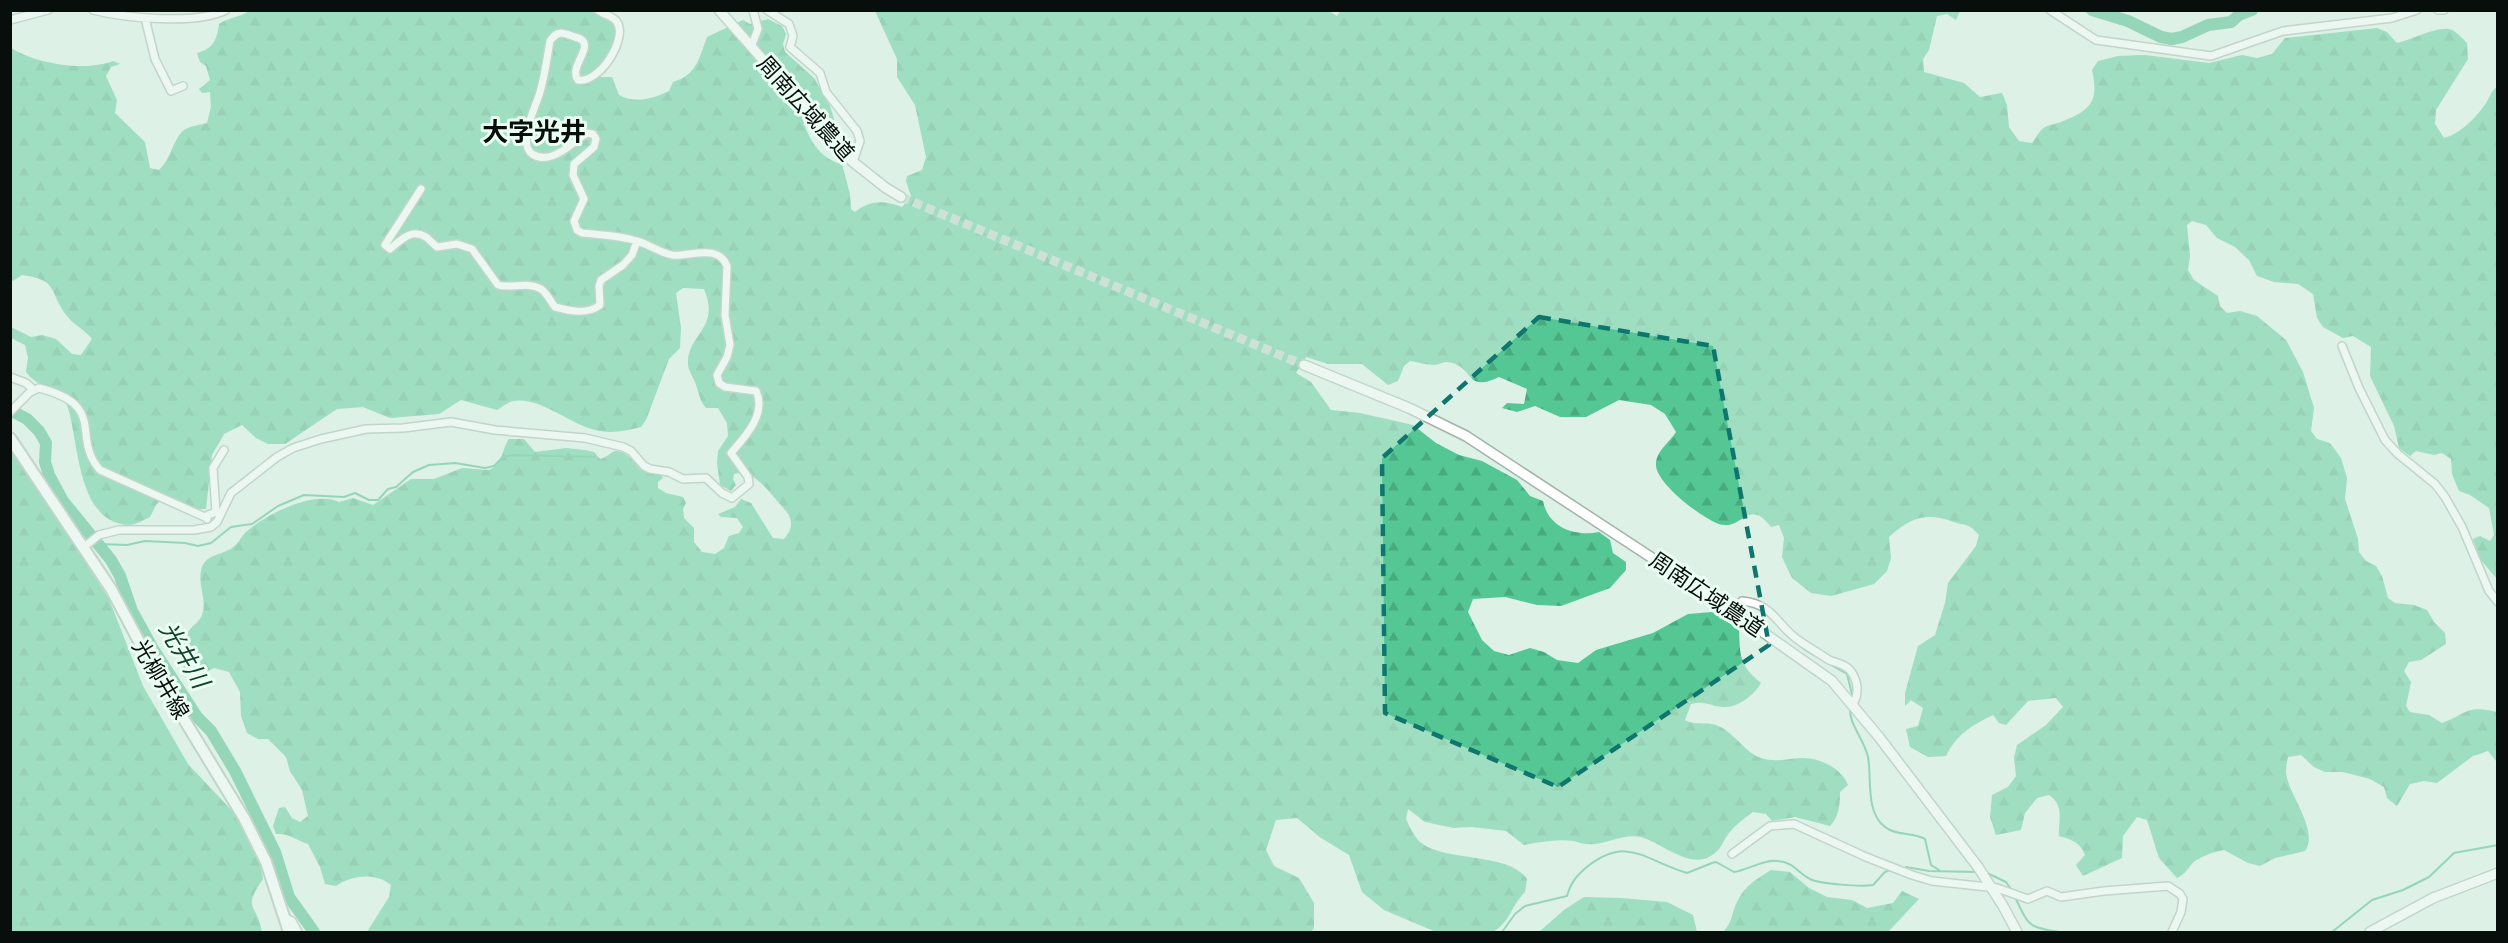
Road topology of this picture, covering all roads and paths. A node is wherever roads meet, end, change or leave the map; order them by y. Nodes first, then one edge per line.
1 (48, 10) edge
2 (93, 10) edge
3 (226, 10) edge
4 (598, 10) edge
5 (719, 10) edge
6 (753, 10) edge
7 (767, 10) edge
8 (2050, 10) edge
9 (2417, 10) edge
10 (2438, 10) edge
11 (2444, 10) edge
12 (145, 18) junction
13 (10, 20) edge
14 (751, 47) junction
15 (183, 86) dead end
16 (853, 162) junction
17 (420, 189) dead end
18 (901, 197) tunnel mouth
19 (637, 241) junction
20 (2342, 346) dead end
21 (1304, 365) tunnel mouth
22 (10, 377) edge
23 (34, 390) junction
24 (13, 410) edge
25 (10, 438) edge
26 (224, 450) dead end
27 (207, 518) junction
28 (211, 527) junction
29 (87, 545) junction
30 (2498, 602) edge
31 (1733, 611) junction
32 (1852, 705) junction
33 (1732, 854) dead end
34 (2498, 873) edge
35 (1992, 888) junction
36 (285, 918) junction
37 (289, 933) edge
38 (298, 933) edge
39 (2017, 933) edge
40 (2172, 933) edge
41 (2370, 933) edge

1 - 13 street
2 - 12 street
3 - 12 street
4 - 19 street
5 - 14 street, 周南広域農道
6 - 14 street
7 - 16 street
8 - 9 street
10 - 11 street
12 - 15 street
14 - 16 street, 周南広域農道
16 - 18 street, 周南広域農道
17 - 19 street
19 - 28 street
20 - 30 street
21 - 31 street, 周南広域農道
22 - 23 street
23 - 24 street
23 - 27 street
25 - 29 main road, 光柳井線
26 - 27 street
27 - 28 street
28 - 29 street
29 - 36 main road, 光柳井線
31 - 32 street, 周南広域農道
31 - 32 street
32 - 35 street, 周南広域農道
33 - 35 street
34 - 41 street
35 - 39 street, 周南広域農道
35 - 40 street
36 - 37 main road, 光柳井線
36 - 38 street

